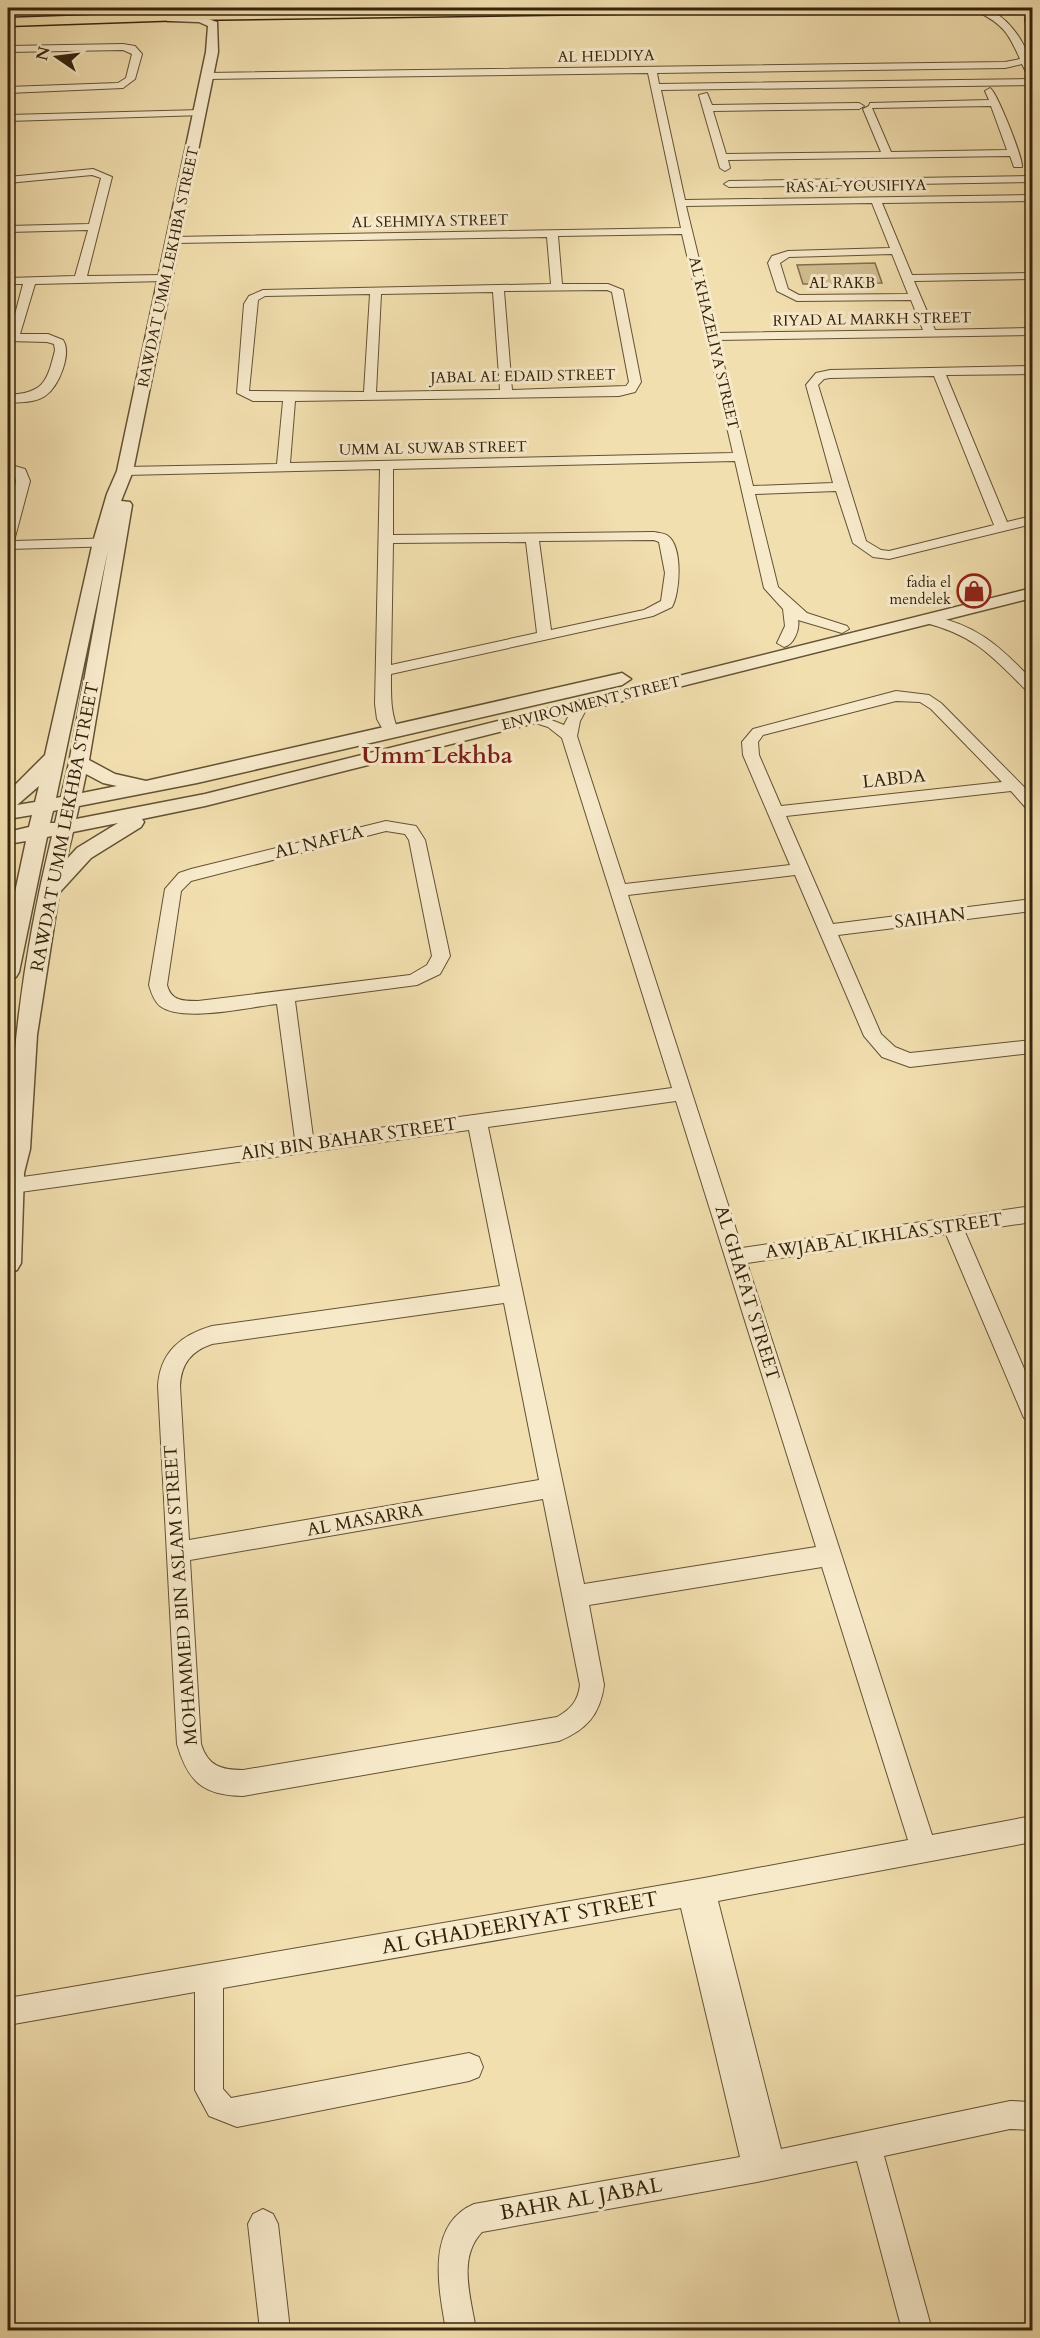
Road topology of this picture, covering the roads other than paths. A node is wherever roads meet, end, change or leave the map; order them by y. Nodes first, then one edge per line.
1 (183, 8) edge
2 (743, 8) edge
3 (788, 8) edge
4 (971, 9) junction
5 (8, 11) edge
6 (1032, 11) edge
7 (285, 12) edge
8 (160, 17) junction
9 (8, 22) edge
10 (1005, 22) junction
11 (1029, 22) junction
12 (1032, 42) edge
13 (8, 49) edge
14 (212, 52) junction
15 (1024, 61) junction
16 (1005, 65) junction
17 (854, 67) junction
18 (843, 68) junction
19 (652, 71) junction
20 (208, 76) junction
21 (1032, 78) edge
22 (987, 82) junction
23 (858, 84) junction
24 (656, 87) junction
25 (702, 87) junction
26 (8, 90) edge
27 (76, 102) junction
28 (995, 103) junction
29 (866, 106) junction
30 (708, 108) junction
31 (201, 113) junction
32 (8, 118) edge
33 (1013, 153) junction
34 (887, 155) junction
35 (722, 157) junction
36 (864, 168) junction
37 (1028, 179) edge
38 (8, 180) edge
39 (729, 183) junction
40 (1032, 198) edge
41 (876, 201) junction
42 (734, 203) junction
43 (680, 204) junction
44 (93, 227) junction
45 (8, 229) edge
46 (687, 231) junction
47 (552, 234) junction
48 (173, 240) junction
49 (896, 251) junction
50 (1032, 276) edge
51 (165, 278) junction
52 (907, 278) junction
53 (30, 280) junction
54 (80, 280) junction
55 (8, 281) edge
56 (557, 287) junction
57 (498, 289) junction
58 (376, 291) junction
59 (915, 297) junction
60 (1032, 332) edge
61 (930, 333) junction
62 (712, 337) junction
63 (10, 338) edge
64 (1032, 370) edge
65 (939, 372) junction
66 (506, 393) junction
67 (370, 395) junction
68 (289, 397) junction
69 (8, 399) edge
70 (741, 457) junction
71 (387, 465) junction
72 (8, 468) edge
73 (283, 468) junction
74 (124, 477) junction
75 (841, 487) junction
76 (748, 490) junction
77 (1032, 520) edge
78 (1002, 527) junction
79 (532, 537) junction
80 (387, 539) junction
81 (8, 540) edge
82 (101, 542) junction
83 (120, 542) junction
84 (8, 545) edge
85 (1032, 582) edge
86 (1032, 593) edge
87 (983, 605) junction
88 (789, 610) junction
89 (927, 619) junction
90 (843, 629) junction
91 (545, 636) junction
92 (979, 637) junction
93 (784, 643) junction
94 (383, 671) junction
95 (1032, 688) edge
96 (580, 706) junction
97 (531, 717) junction
98 (391, 732) junction
99 (569, 736) junction
100 (53, 756) junction
101 (79, 763) junction
102 (161, 785) junction
103 (1015, 786) junction
104 (8, 802) edge
105 (1032, 804) edge
106 (170, 808) junction
107 (777, 812) junction
108 (8, 813) edge
109 (67, 815) junction
110 (39, 820) junction
111 (8, 826) edge
112 (8, 838) edge
113 (8, 853) edge
114 (801, 868) junction
115 (28, 869) junction
116 (620, 890) junction
117 (48, 894) junction
118 (1032, 905) edge
119 (828, 930) junction
120 (8, 972) edge
121 (285, 996) junction
122 (1032, 1047) edge
123 (684, 1093) junction
124 (477, 1122) junction
125 (305, 1145) junction
126 (11, 1175) edge
127 (1032, 1214) edge
128 (953, 1226) junction
129 (736, 1257) junction
130 (8, 1263) edge
131 (514, 1293) junction
132 (1032, 1411) edge
133 (552, 1488) junction
134 (178, 1552) junction
135 (830, 1555) junction
136 (577, 1596) junction
137 (1032, 1829) edge
138 (924, 1850) junction
139 (697, 1893) junction
140 (209, 1977) junction
141 (8, 2011) edge
142 (469, 2067) dead end
143 (1032, 2116) edge
144 (867, 2145) junction
145 (764, 2166) junction
146 (263, 2224) dead end
147 (274, 2331) edge
148 (461, 2331) edge
149 (917, 2331) edge

1 - 5 main road
1 - 7 main road
2 - 7 main road
3 - 4 street
4 - 6 street
4 - 10 street
6 - 11 street
7 - 8 main road
7 - 14 street, RAWDAT UMM LEKHBA STREET
8 - 9 main road
8 - 14 street, RAWDAT UMM LEKHBA STREET
10 - 11 street
10 - 15 street
11 - 12 street
13 - 27 street
14 - 20 street, RAWDAT UMM LEKHBA STREET
15 - 16 street, AL HEDDIYA
15 - 21 street
16 - 17 street, AL HEDDIYA
16 - 21 street, AL HEDDIYA
17 - 18 street, AL HEDDIYA
17 - 23 street
18 - 19 street, AL HEDDIYA
18 - 23 street
19 - 20 street, AL HEDDIYA
19 - 24 street, AL KHAZELIYA STREET
20 - 31 street, RAWDAT UMM LEKHBA STREET
21 - 22 street
22 - 23 street
22 - 28 street
23 - 25 street
23 - 29 street
24 - 25 street
24 - 43 street, AL KHAZELIYA STREET
25 - 30 street
26 - 27 street
27 - 31 street
27 - 32 street
28 - 29 street
28 - 33 street
29 - 30 street
29 - 34 street
30 - 35 street
31 - 48 street, RAWDAT UMM LEKHBA STREET
33 - 34 street
33 - 37 street
34 - 36 street
35 - 36 street
35 - 39 street
36 - 37 street
36 - 39 street
38 - 44 street
39 - 42 street
40 - 41 street, RAS AL YOUSIFIYA
41 - 42 street, RAS AL YOUSIFIYA
41 - 49 street
42 - 43 street, RAS AL YOUSIFIYA
43 - 46 street, AL KHAZELIYA STREET
44 - 45 street
44 - 54 street
46 - 47 street, AL SEHMIYA STREET
46 - 62 street, AL KHAZELIYA STREET
47 - 48 street, AL SEHMIYA STREET
47 - 56 street
48 - 51 street, RAWDAT UMM LEKHBA STREET
49 - 52 street
49 - 59 street, AL RAKB
50 - 52 street
51 - 54 street
51 - 74 street, RAWDAT UMM LEKHBA STREET
52 - 59 street
53 - 54 street
53 - 55 street
53 - 63 street
56 - 57 street, JABAL AL EDAID STREET
56 - 66 street, JABAL AL EDAID STREET
57 - 58 street, JABAL AL EDAID STREET
57 - 66 street
58 - 67 street
58 - 68 street, JABAL AL EDAID STREET
59 - 61 street
60 - 61 street, RIYAD AL MARKH STREET
61 - 62 street, RIYAD AL MARKH STREET
62 - 70 street, AL KHAZELIYA STREET
63 - 69 street
64 - 65 street
65 - 75 street
65 - 78 street
66 - 67 street, JABAL AL EDAID STREET
67 - 68 street, JABAL AL EDAID STREET
68 - 73 street
70 - 71 street, UMM AL SUWAB STREET
70 - 76 street, AL KHAZELIYA STREET
71 - 73 street, UMM AL SUWAB STREET
71 - 80 street
72 - 81 street
73 - 74 street, UMM AL SUWAB STREET
74 - 82 street, RAWDAT UMM LEKHBA STREET
74 - 83 street, RAWDAT UMM LEKHBA STREET
75 - 76 street
75 - 78 street
76 - 88 street, AL KHAZELIYA STREET
77 - 78 street
79 - 80 street
79 - 91 street
79 - 91 street
80 - 94 street
82 - 83 street
82 - 84 street
82 - 100 street, RAWDAT UMM LEKHBA STREET
83 - 101 street, RAWDAT UMM LEKHBA STREET
85 - 90 street, ENVIRONMENT STREET
86 - 87 street, ENVIRONMENT STREET
87 - 89 street, ENVIRONMENT STREET
87 - 92 street
88 - 90 street, AL KHAZELIYA STREET
88 - 93 street
89 - 92 street
89 - 96 street, ENVIRONMENT STREET
90 - 93 street, ENVIRONMENT STREET
91 - 94 street
92 - 95 street
93 - 98 street, ENVIRONMENT STREET
94 - 98 street
96 - 97 street, ENVIRONMENT STREET
96 - 99 street
97 - 99 street
97 - 106 street, ENVIRONMENT STREET
98 - 102 street, ENVIRONMENT STREET
98 - 109 street
99 - 116 street, AL GHAFAT STREET
100 - 104 street
100 - 110 street, RAWDAT UMM LEKHBA STREET
101 - 102 street
101 - 109 street, RAWDAT UMM LEKHBA STREET
102 - 109 street, ENVIRONMENT STREET
103 - 105 street
103 - 107 street, LABDA
103 - 107 street
106 - 109 street, ENVIRONMENT STREET
106 - 117 street
107 - 114 street
108 - 110 street, ENVIRONMENT STREET
109 - 110 street, ENVIRONMENT STREET
109 - 117 street, RAWDAT UMM LEKHBA STREET
110 - 111 street
110 - 112 street, ENVIRONMENT STREET
110 - 115 street, RAWDAT UMM LEKHBA STREET
113 - 115 street
114 - 116 street
114 - 119 street
115 - 120 street, RAWDAT UMM LEKHBA STREET
116 - 123 street, AL GHAFAT STREET
117 - 126 street, RAWDAT UMM LEKHBA STREET
118 - 119 street, SAIHAN
119 - 122 street
121 - 121 street, AL NAFLA
121 - 125 street
123 - 124 street, AIN BIN BAHAR STREET
123 - 129 street, AL GHAFAT STREET
124 - 125 street, AIN BIN BAHAR STREET
124 - 131 street, MOHAMMED BIN ASLAM STREET
125 - 126 street, AIN BIN BAHAR STREET
126 - 130 street, RAWDAT UMM LEKHBA STREET
127 - 128 street, AWJAB AL IKHLAS STREET
128 - 129 street, AWJAB AL IKHLAS STREET
128 - 132 street
129 - 135 street, AL GHAFAT STREET
131 - 133 street, MOHAMMED BIN ASLAM STREET
131 - 134 street, MOHAMMED BIN ASLAM STREET
133 - 134 street, AL MASARRA
133 - 136 street, MOHAMMED BIN ASLAM STREET
134 - 136 street, MOHAMMED BIN ASLAM STREET
135 - 136 street
135 - 138 street, AL GHAFAT STREET
137 - 138 street, AL GHADEERIYAT STREET
138 - 139 street, AL GHADEERIYAT STREET
139 - 140 street, AL GHADEERIYAT STREET
139 - 145 street
140 - 141 street, AL GHADEERIYAT STREET
140 - 142 street
143 - 144 street
144 - 145 street
144 - 149 street
145 - 148 street
146 - 147 street

